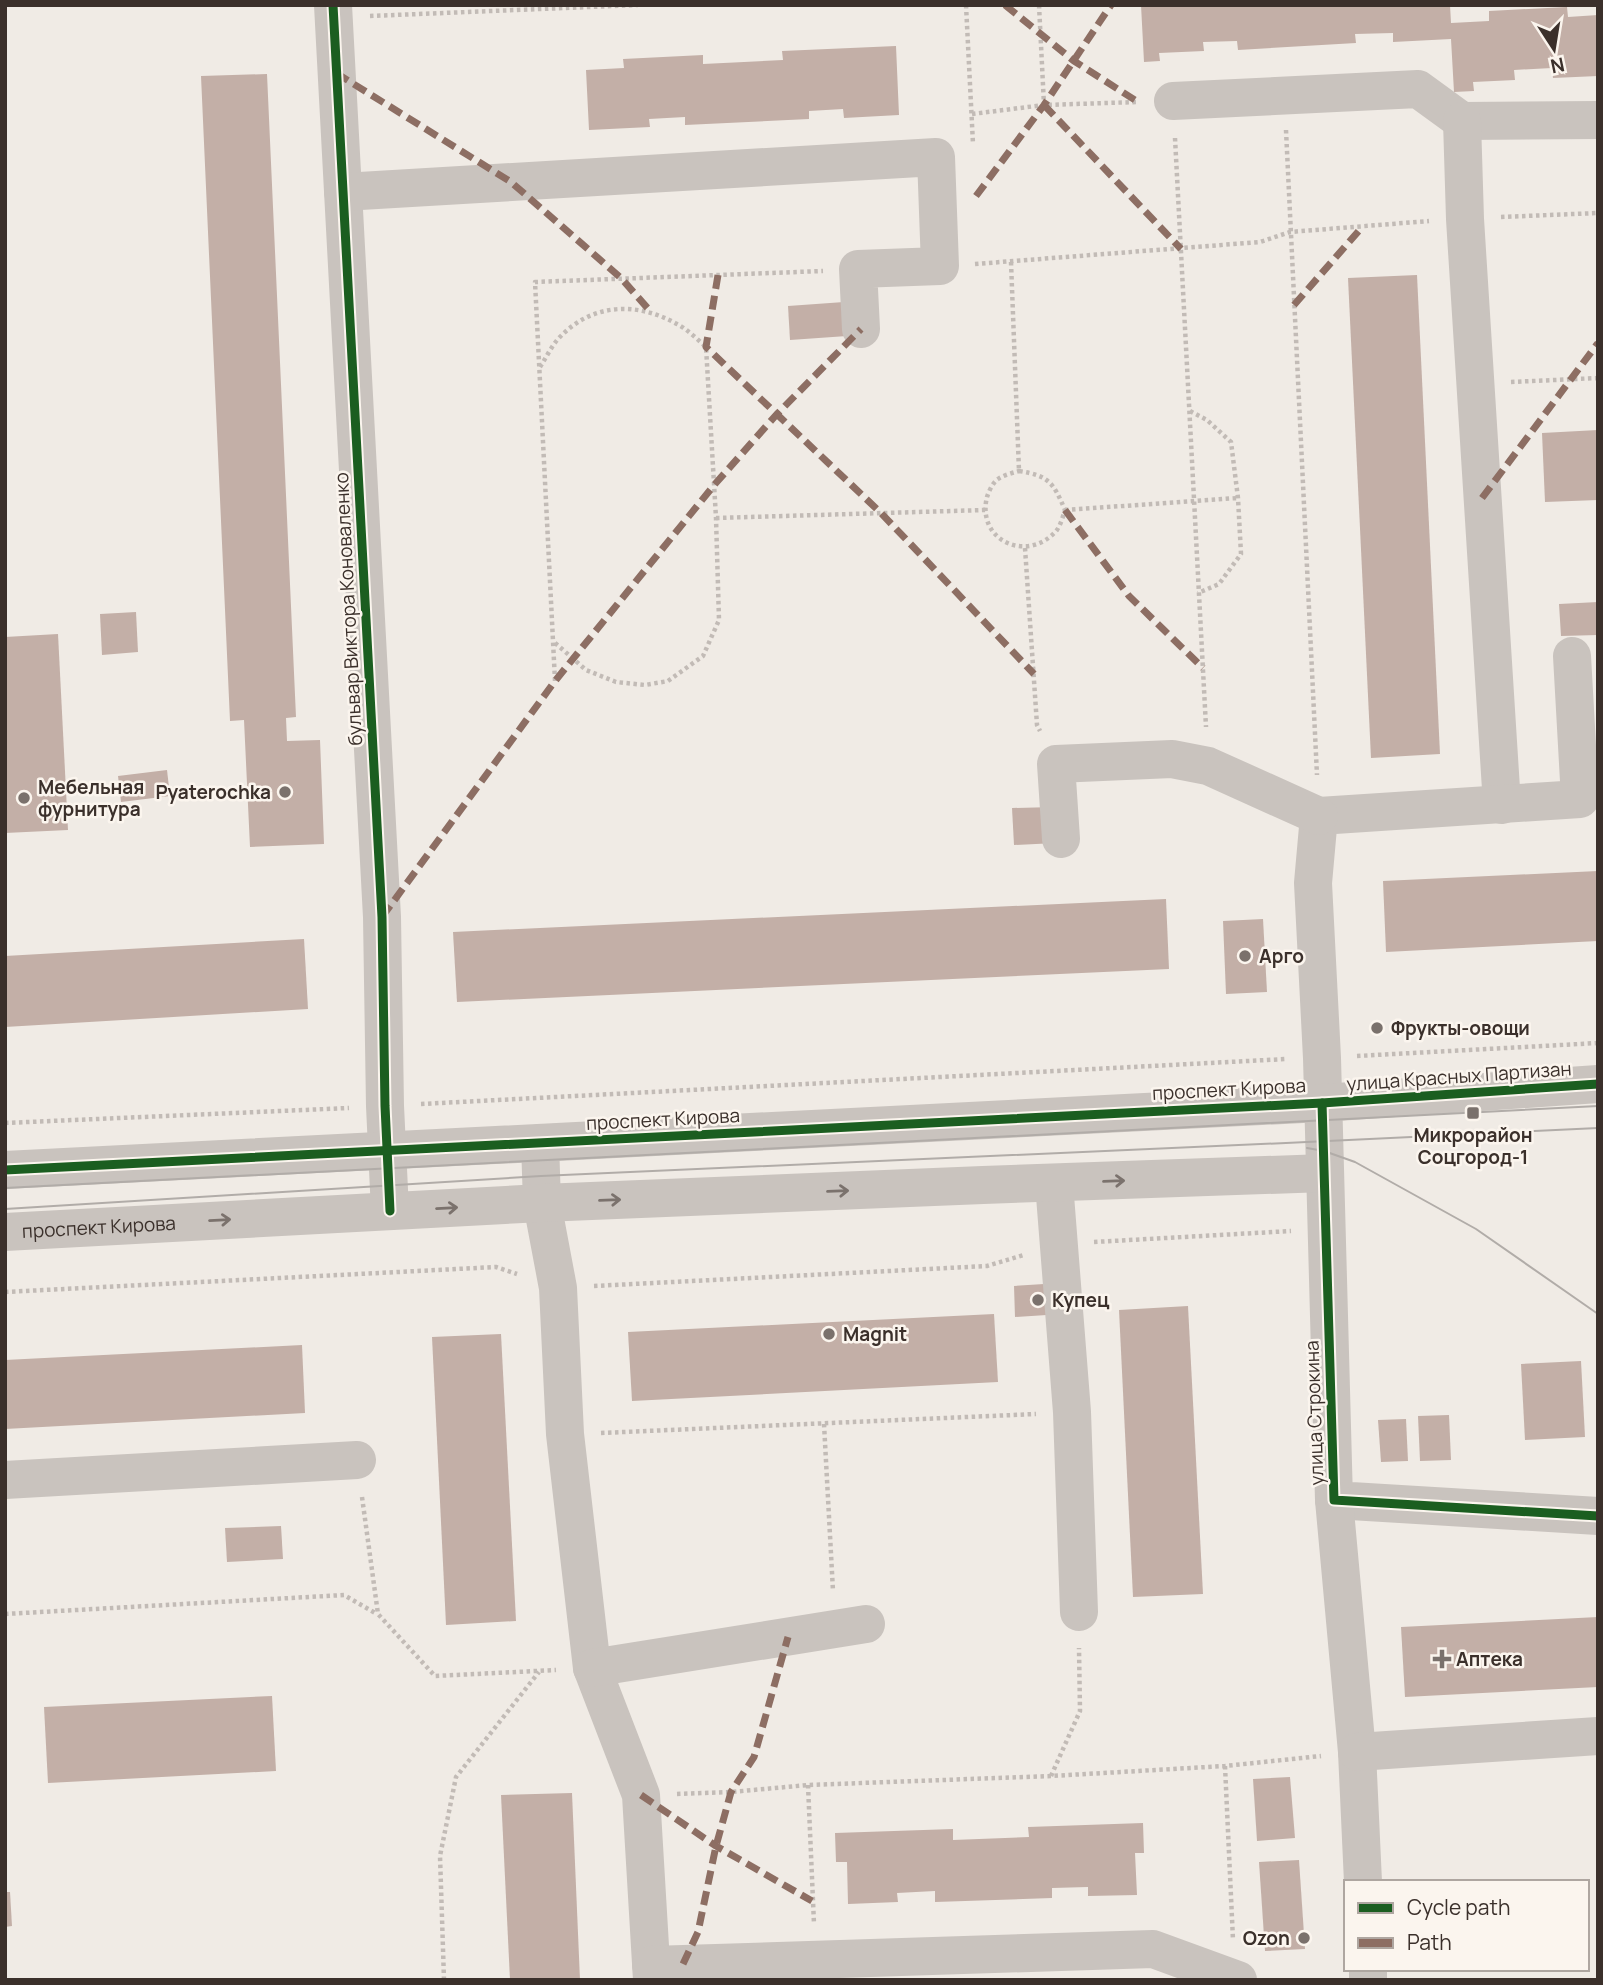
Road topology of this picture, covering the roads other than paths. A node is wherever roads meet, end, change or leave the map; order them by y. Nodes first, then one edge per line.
1 (333, 11) edge
2 (1173, 101) road end
3 (1598, 120) edge
4 (1462, 121) junction
5 (343, 192) junction
6 (861, 329) dead end
7 (1572, 656) dead end
8 (1502, 804) junction
9 (1318, 816) junction
10 (1061, 839) dead end
11 (1598, 1084) edge
12 (1322, 1103) junction
13 (540, 1143) junction
14 (387, 1150) junction
15 (5, 1170) edge
16 (1325, 1173) junction
17 (1054, 1183) junction
18 (542, 1203) junction
19 (390, 1211) junction
20 (5, 1232) edge
21 (357, 1460) road end
22 (5, 1480) edge
23 (1334, 1500) junction
24 (1598, 1516) edge
25 (1079, 1612) road end
26 (850, 1627) road end
27 (592, 1668) junction
28 (1598, 1736) edge
29 (1357, 1752) junction
30 (1363, 1880) edge
31 (651, 1972) edge
32 (1236, 1979) edge

1 - 5 street, бульвар Виктора Коноваленко
2 - 4 street
3 - 4 street
4 - 8 street
5 - 6 street
5 - 14 street, бульвар Виктора Коноваленко
7 - 8 street
8 - 9 street
9 - 10 street
9 - 12 street, улица Строкина
11 - 12 street, улица Красных Партизан
12 - 13 street, проспект Кирова
12 - 16 street, улица Строкина
13 - 14 street, проспект Кирова
13 - 18 street
14 - 15 street, проспект Кирова
14 - 19 street, бульвар Виктора Коноваленко
17 -> 16 street, проспект Кирова
16 - 23 street, улица Строкина
18 -> 17 street, проспект Кирова
17 - 25 street
19 -> 18 street, проспект Кирова
18 - 27 street
20 -> 19 street, проспект Кирова
21 - 22 street
23 - 24 street, улица Строкина
23 - 29 street
26 - 27 street
27 - 31 street
28 - 29 street
29 - 30 street
31 - 32 street

